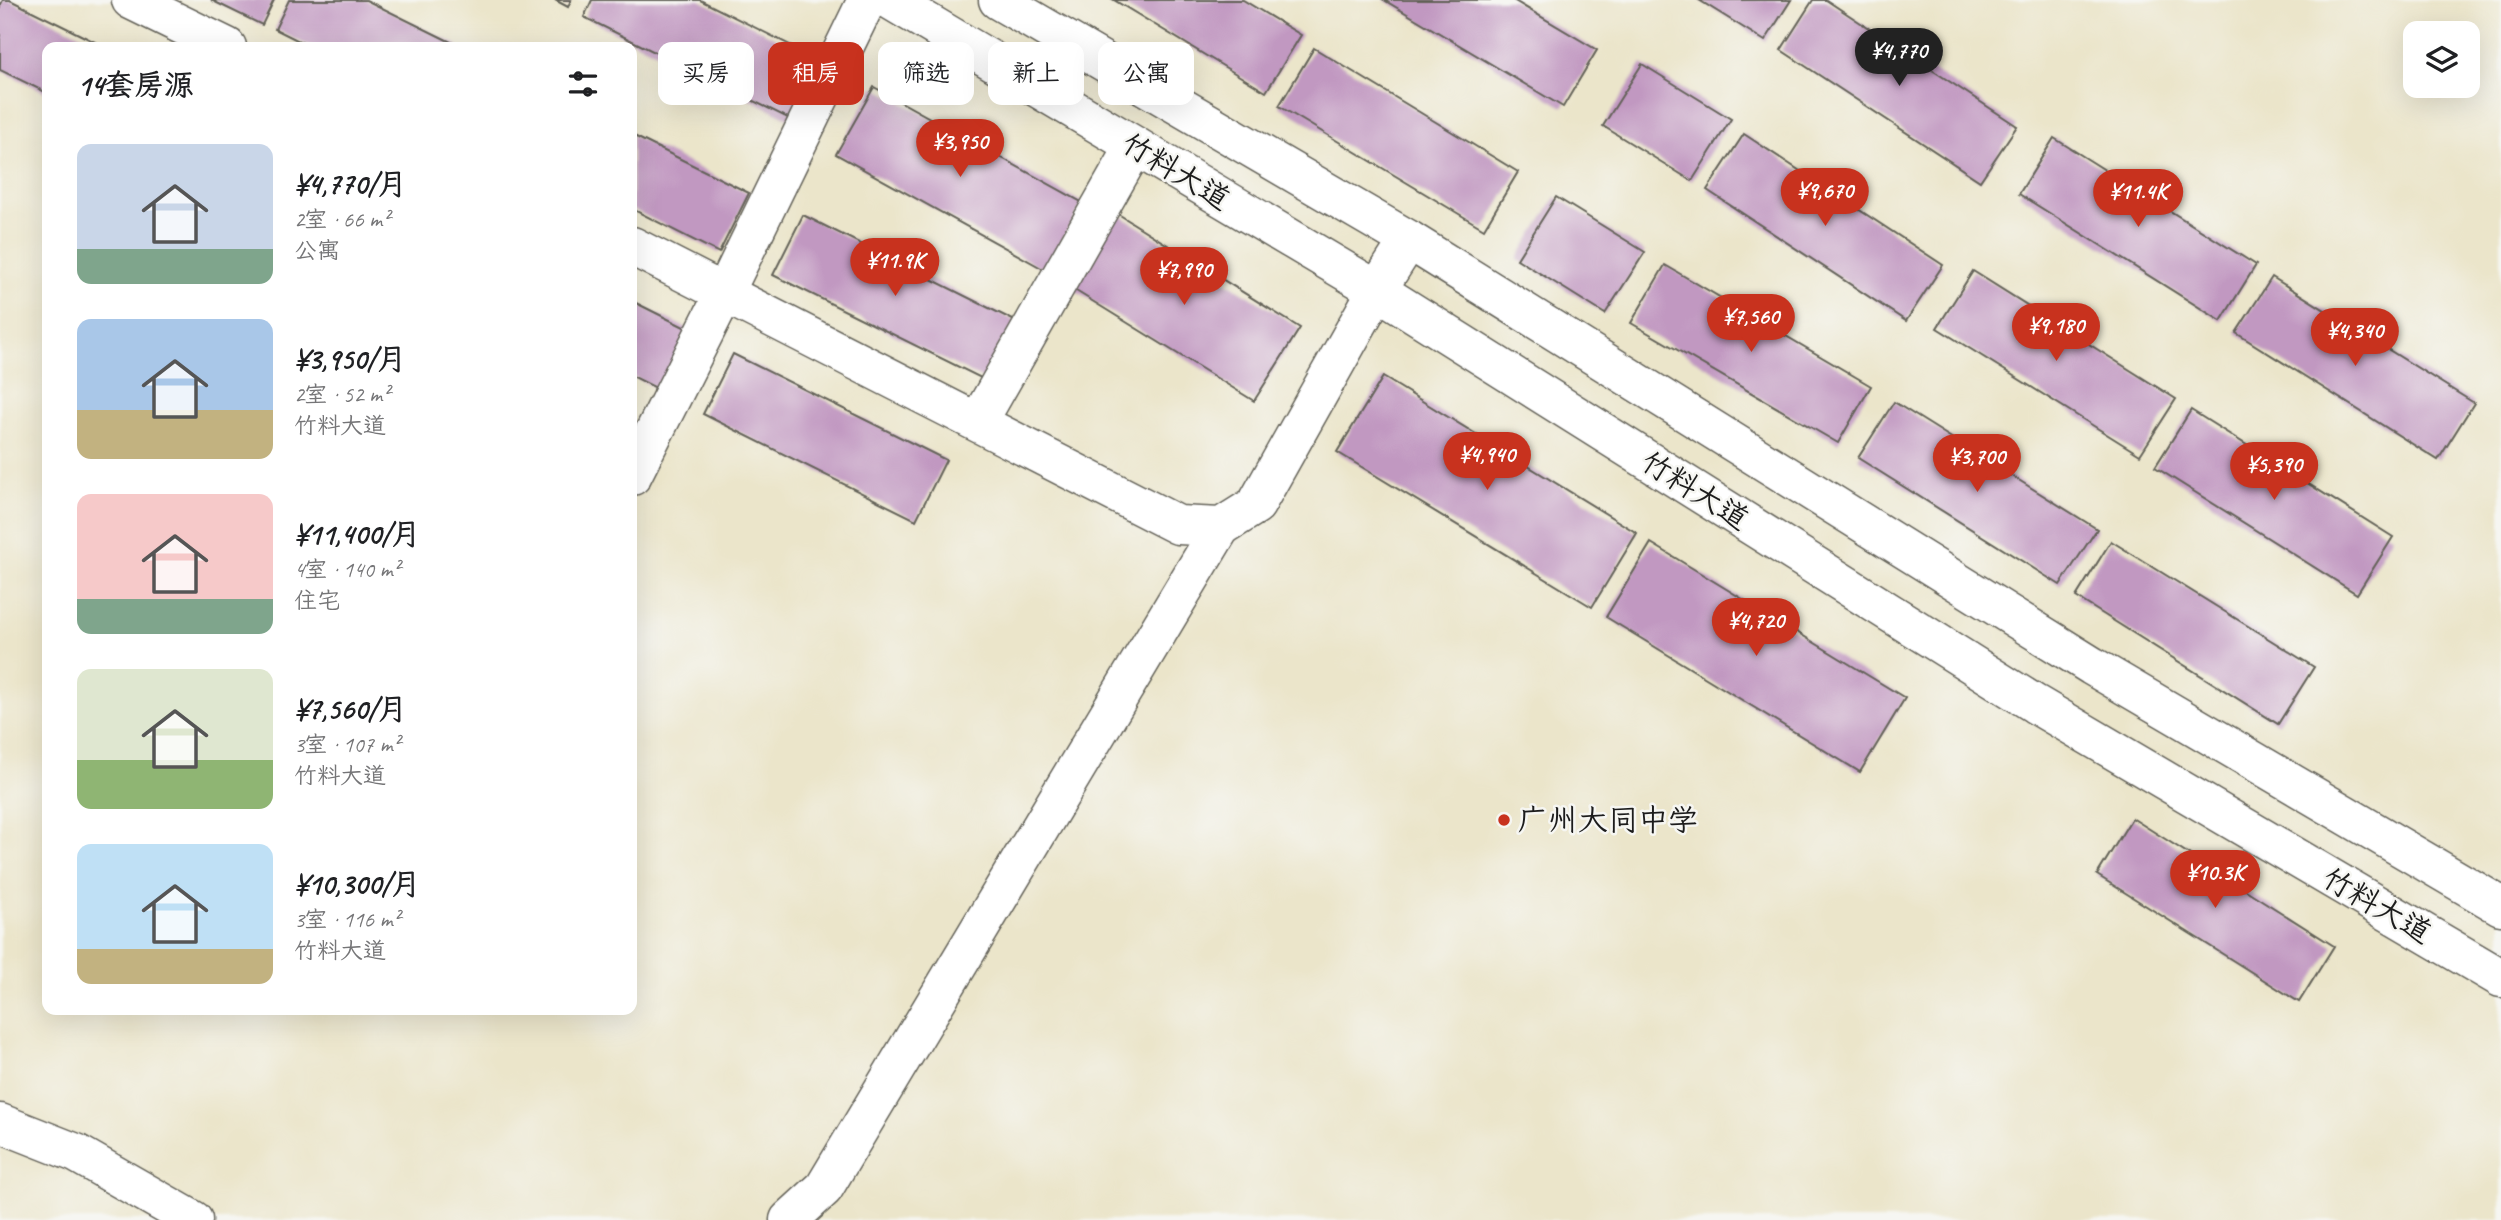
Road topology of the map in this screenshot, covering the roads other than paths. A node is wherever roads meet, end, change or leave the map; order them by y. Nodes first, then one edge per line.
1 (131, 0) edge
2 (867, 0) edge
3 (890, 0) edge
4 (998, 0) edge
5 (217, 42) edge
6 (1135, 146) junction
7 (1409, 240) junction
8 (637, 248) edge
9 (1377, 290) junction
10 (725, 292) junction
11 (978, 422) junction
12 (637, 466) edge
13 (1221, 527) junction
14 (2501, 906) edge
15 (2501, 978) edge
16 (0, 1123) edge
17 (193, 1220) edge
18 (789, 1220) edge

1 - 5 main road
2 - 10 main road
3 - 6 main road, 竹料大道
4 - 7 main road, 竹料大道
6 - 9 main road, 竹料大道
6 - 11 main road
7 - 9 main road
7 - 14 main road, 竹料大道
8 - 10 main road
9 - 13 main road
9 - 15 main road, 竹料大道
10 - 11 main road
10 - 12 main road
11 - 13 main road
13 - 18 main road
16 - 17 main road

